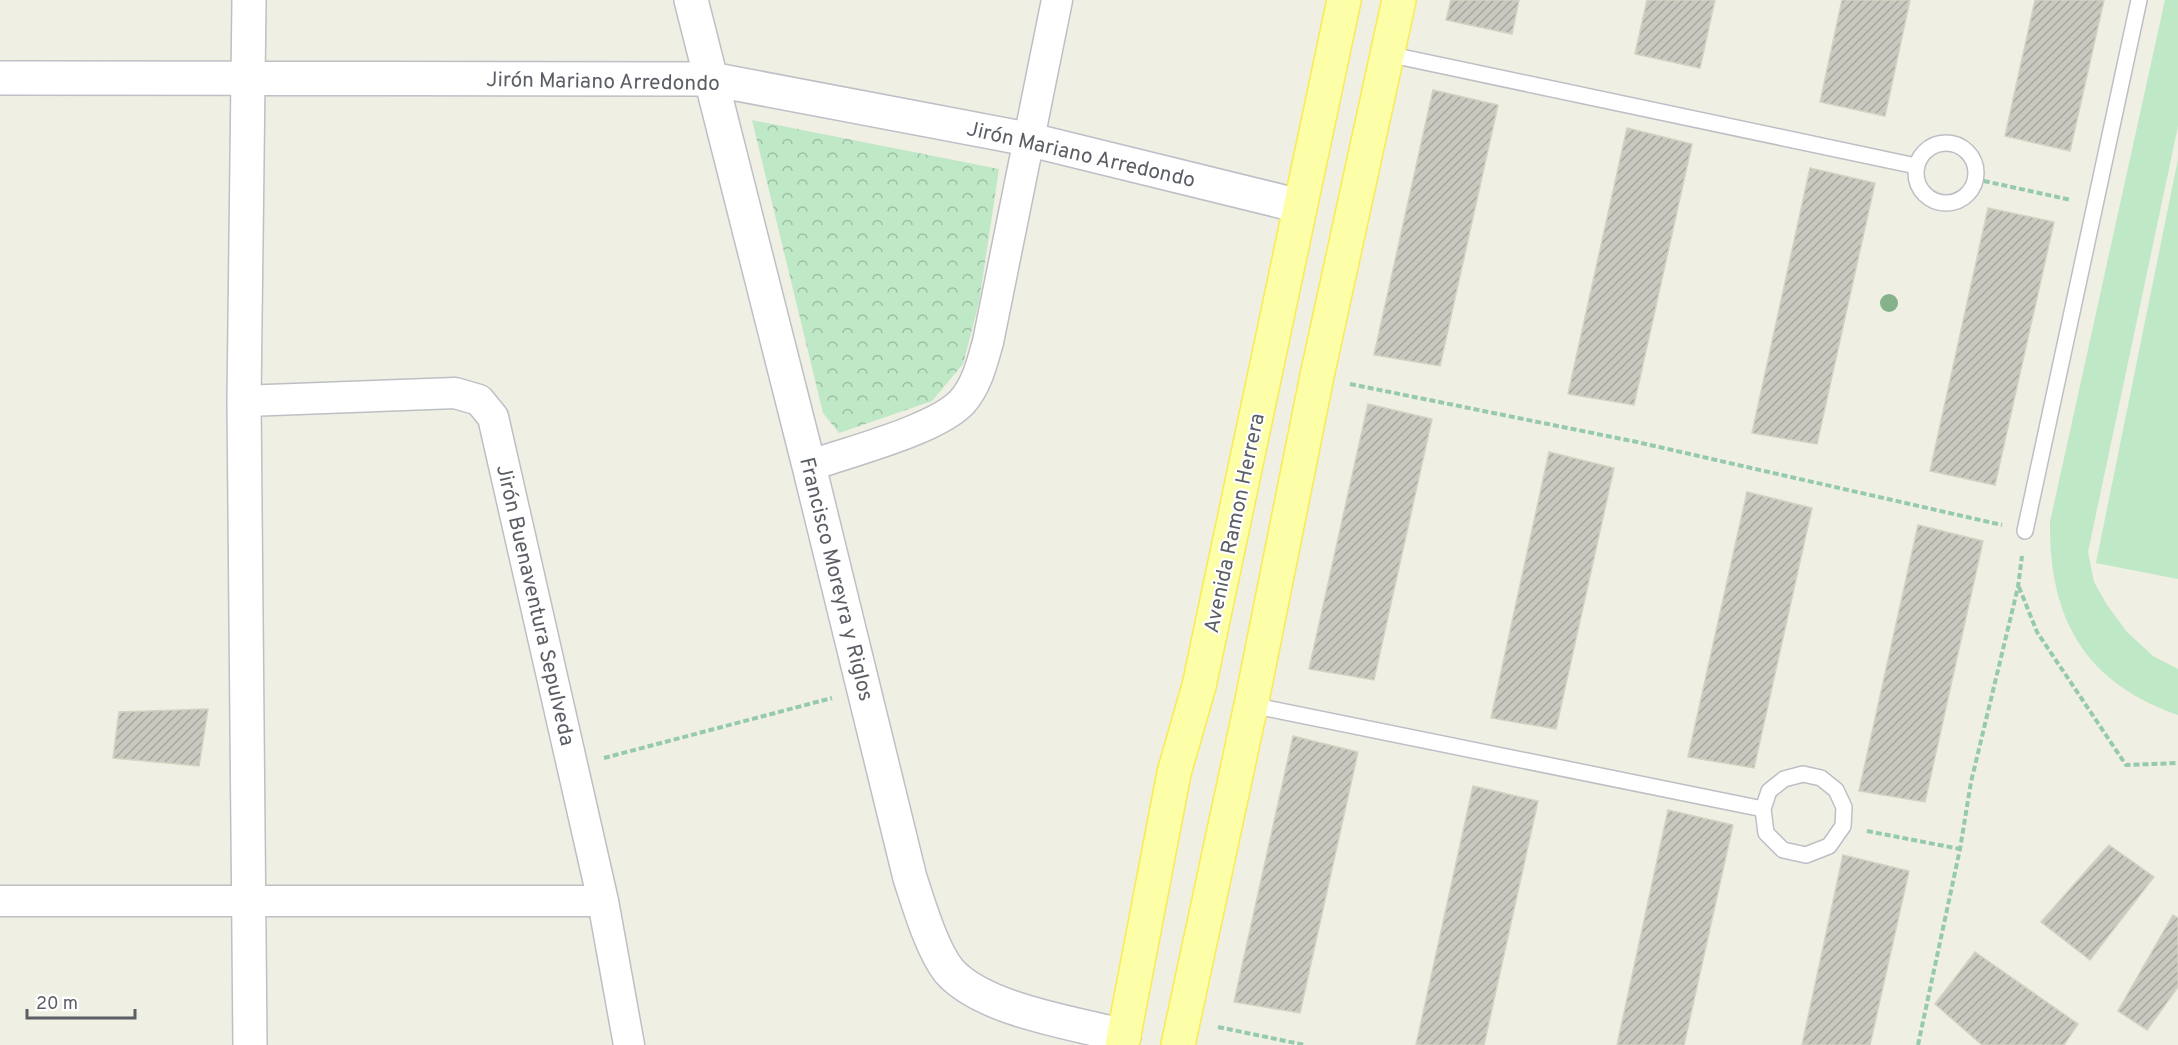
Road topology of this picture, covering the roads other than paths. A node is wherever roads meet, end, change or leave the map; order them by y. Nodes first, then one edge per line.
1 (249, 0) edge
2 (691, 0) edge
3 (1057, 0) edge
4 (1344, 0) edge
5 (1399, 0) edge
6 (2139, 0) edge
7 (1387, 54) junction
8 (0, 78) edge
9 (249, 78) junction
10 (711, 80) junction
11 (1027, 139) junction
12 (1916, 166) junction
13 (1300, 206) junction
14 (244, 401) junction
15 (809, 466) junction
16 (2025, 531) road end
17 (1251, 705) junction
18 (1763, 809) junction
19 (0, 901) edge
20 (249, 901) junction
21 (603, 902) junction
22 (1180, 1032) edge
23 (1123, 1040) edge
24 (250, 1045) edge
25 (629, 1045) edge

1 - 9 street
2 - 10 street, Francisco Moreyra y Riglos
3 - 11 street
4 - 13 main road, Avenida Ramon Herrera
5 - 7 main road
6 - 16 lane
7 - 12 lane
7 - 17 main road
8 - 9 street, Jirón Mariano Arredondo
9 - 10 street, Jirón Mariano Arredondo
9 - 14 street
10 - 11 street, Jirón Mariano Arredondo
10 - 15 street, Francisco Moreyra y Riglos
11 - 13 street, Jirón Mariano Arredondo
11 - 15 street
12 - 12 lane
13 - 23 main road, Avenida Ramon Herrera
14 - 20 street
14 - 21 street, Jirón Buenaventura Sepulveda
15 - 23 street, Francisco Moreyra y Riglos
17 - 18 lane
17 - 22 main road
18 - 18 lane
19 - 20 street
20 - 21 street
20 - 24 street
21 - 25 street, Jirón Buenaventura Sepulveda

